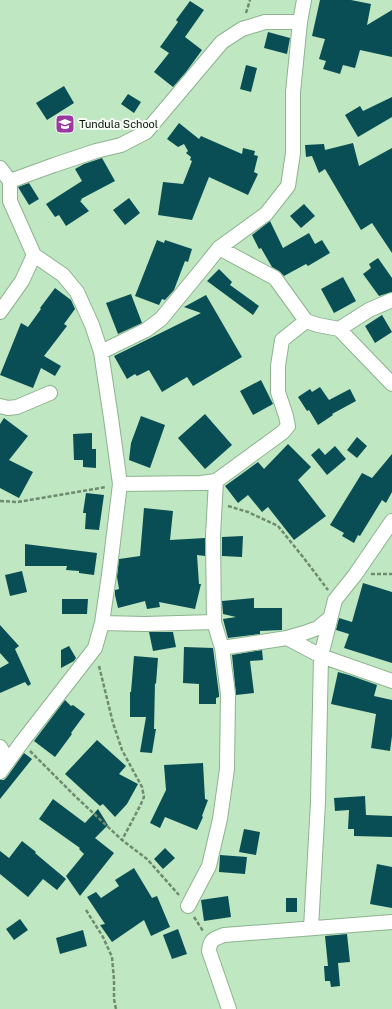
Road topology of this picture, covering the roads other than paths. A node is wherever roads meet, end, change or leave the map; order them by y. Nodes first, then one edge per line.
1 (304, 0) edge
2 (300, 22) junction
3 (0, 168) edge
4 (10, 181) junction
5 (5, 200) edge
6 (219, 248) junction
7 (34, 255) junction
8 (392, 300) edge
9 (0, 312) edge
10 (306, 321) junction
11 (339, 329) junction
12 (101, 352) junction
13 (392, 384) edge
14 (50, 393) dead end
15 (0, 406) edge
16 (216, 481) junction
17 (120, 484) junction
18 (392, 521) edge
19 (330, 618) junction
20 (214, 622) junction
21 (102, 623) junction
22 (287, 638) junction
23 (222, 648) junction
24 (321, 656) junction
25 (392, 681) edge
26 (0, 747) edge
27 (4, 767) edge
28 (188, 906) road end
29 (392, 922) edge
30 (311, 928) junction
31 (229, 1009) edge

1 - 2 street
2 - 4 street
2 - 6 street
3 - 4 street
4 - 5 street
5 - 7 street
6 - 10 street
6 - 12 street
7 - 9 street
7 - 12 street
8 - 11 street
10 - 11 street
10 - 16 street
11 - 13 street
12 - 17 street
14 - 15 street
16 - 17 street
16 - 20 street
17 - 21 street
18 - 19 street
19 - 22 street
19 - 24 street
20 - 21 street
20 - 23 street
21 - 27 street
22 - 23 street
22 - 24 street
23 - 28 street
24 - 25 street
24 - 30 street
26 - 27 street
29 - 30 street
30 - 31 street

